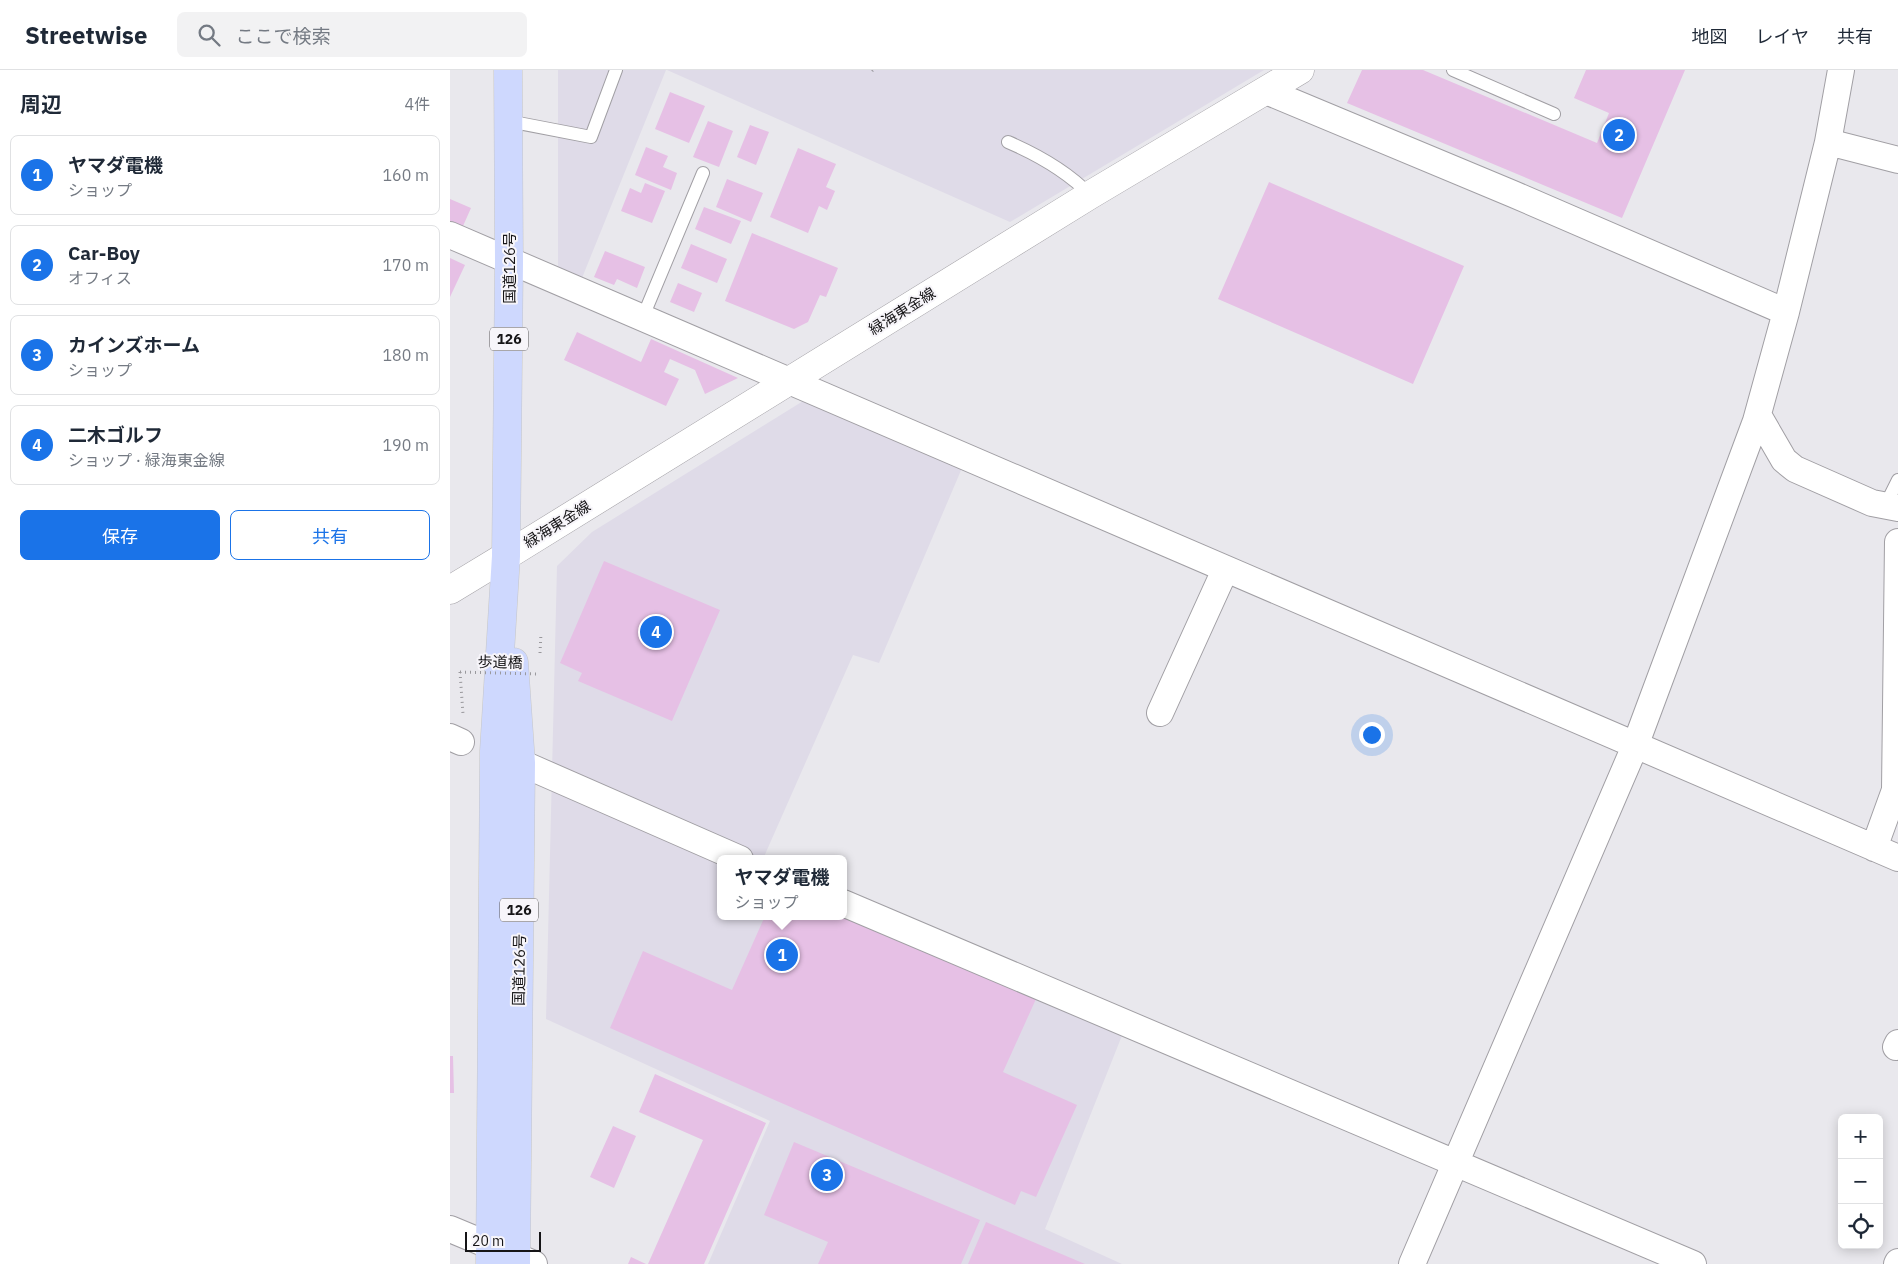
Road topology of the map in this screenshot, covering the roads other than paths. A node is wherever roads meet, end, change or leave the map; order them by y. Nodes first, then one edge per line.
1 (508, 70) edge
2 (616, 70) edge
3 (1300, 70) edge
4 (1452, 70) edge
5 (1841, 70) edge
6 (1266, 91) junction
7 (1554, 114) dead end
8 (508, 121) junction
9 (1008, 142) dead end
10 (1828, 142) junction
11 (1898, 160) edge
12 (703, 173) dead end
13 (1090, 195) junction
14 (450, 235) edge
15 (510, 262) junction
16 (1786, 312) junction
17 (642, 319) junction
18 (788, 382) junction
19 (1758, 415) junction
20 (1898, 480) edge
21 (1892, 507) edge
22 (1898, 542) edge
23 (506, 556) junction
24 (1225, 570) junction
25 (450, 590) edge
26 (1897, 703) edge
27 (1160, 713) dead end
28 (1635, 746) junction
29 (521, 763) junction
30 (1874, 848) junction
31 (731, 855) edge
32 (1898, 858) edge
33 (847, 905) edge
34 (1455, 1164) junction
35 (450, 1229) edge
36 (490, 1255) edge
37 (522, 1261) edge
38 (1412, 1264) edge
39 (1693, 1264) edge

1 - 8 highway, 国道126号 / 126
2 - 8 lane
3 - 6 main road, 緑海東金線
4 - 7 lane
5 - 10 street
6 - 13 main road, 緑海東金線
6 - 16 street
8 - 15 highway, 国道126号 / 126
9 - 13 lane
10 - 11 street
10 - 16 street
12 - 17 lane
13 - 18 main road, 緑海東金線
14 - 15 street
15 - 17 street
15 - 23 highway, 国道126号 / 126
16 - 19 street
17 - 18 street
18 - 23 main road, 緑海東金線
18 - 24 street
19 - 21 street
19 - 28 street
20 - 21 lane
22 - 26 street
23 - 25 main road, 緑海東金線
23 - 29 highway, 国道126号 / 126
23 - 36 highway, 国道126号 / 126
24 - 27 street
24 - 28 street
26 - 30 street
28 - 30 street
28 - 34 street
29 - 31 street
29 - 37 highway, 国道126号 / 126
30 - 32 street
33 - 34 street
34 - 38 street
34 - 39 street
35 - 36 street
36 - 37 street

